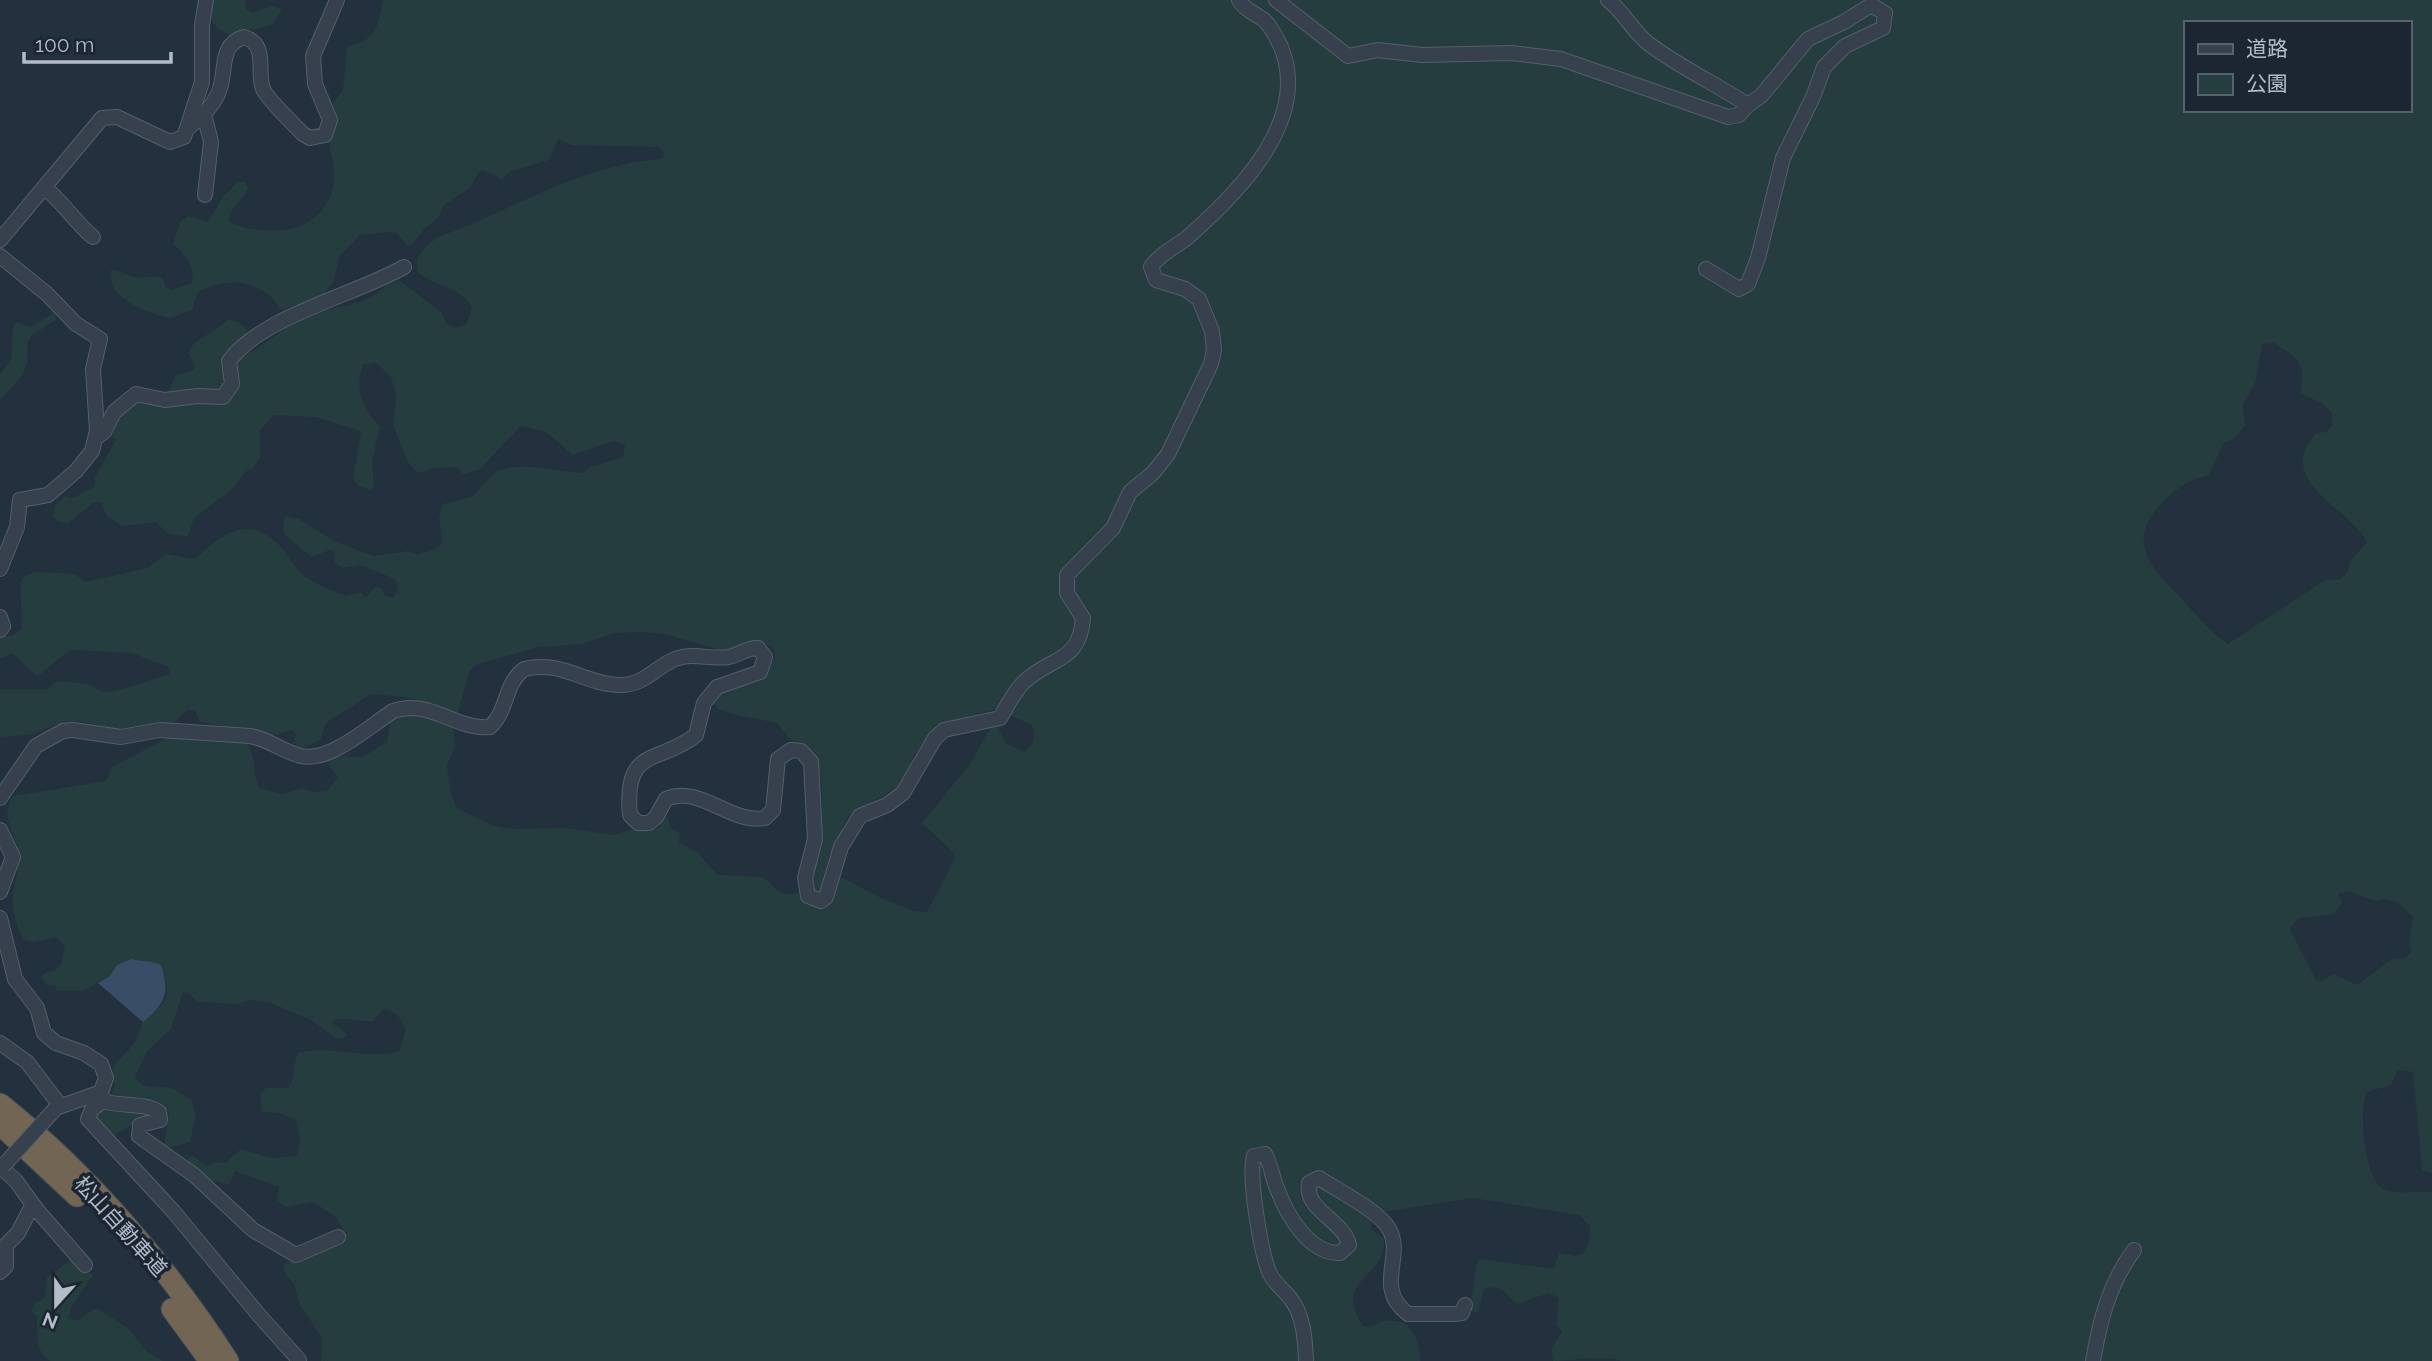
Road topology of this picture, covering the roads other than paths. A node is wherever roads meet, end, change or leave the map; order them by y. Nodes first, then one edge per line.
1 (206, 0) edge
2 (337, 0) edge
3 (1239, 0) edge
4 (1276, 0) edge
5 (1608, 0) edge
6 (1748, 106) junction
7 (204, 114) junction
8 (189, 127) junction
9 (44, 187) junction
10 (205, 195) dead end
11 (93, 237) dead end
12 (0, 240) edge
13 (0, 256) edge
14 (404, 267) dead end
15 (1706, 269) dead end
16 (97, 437) junction
17 (0, 569) edge
18 (0, 617) edge
19 (0, 630) edge
20 (0, 797) edge
21 (0, 830) edge
22 (0, 892) edge
23 (0, 918) edge
24 (0, 1043) edge
25 (102, 1097) junction
26 (0, 1104) edge
27 (58, 1106) junction
28 (0, 1124) edge
29 (2, 1168) edge
30 (33, 1204) junction
31 (338, 1237) dead end
32 (2134, 1250) dead end
33 (85, 1265) dead end
34 (0, 1272) edge
35 (1465, 1306) dead end
36 (299, 1360) edge
37 (210, 1361) edge
38 (228, 1361) edge
39 (1306, 1361) edge
40 (2092, 1361) edge

1 - 8 street
2 - 7 street
3 - 20 street
4 - 6 street
5 - 6 street
6 - 15 street
7 - 8 street
7 - 10 street
8 - 9 street
9 - 11 street
9 - 12 street
13 - 16 street
14 - 16 street
16 - 17 street
18 - 19 street
21 - 22 street
23 - 25 street
24 - 27 street
25 - 27 street
25 - 31 street
25 - 36 street
26 - 38 highway, 松山自動車道
27 - 29 street, bridge
28 - 37 highway, 松山自動車道
29 - 30 street
30 - 33 street
30 - 34 street
32 - 40 street
35 - 39 street

